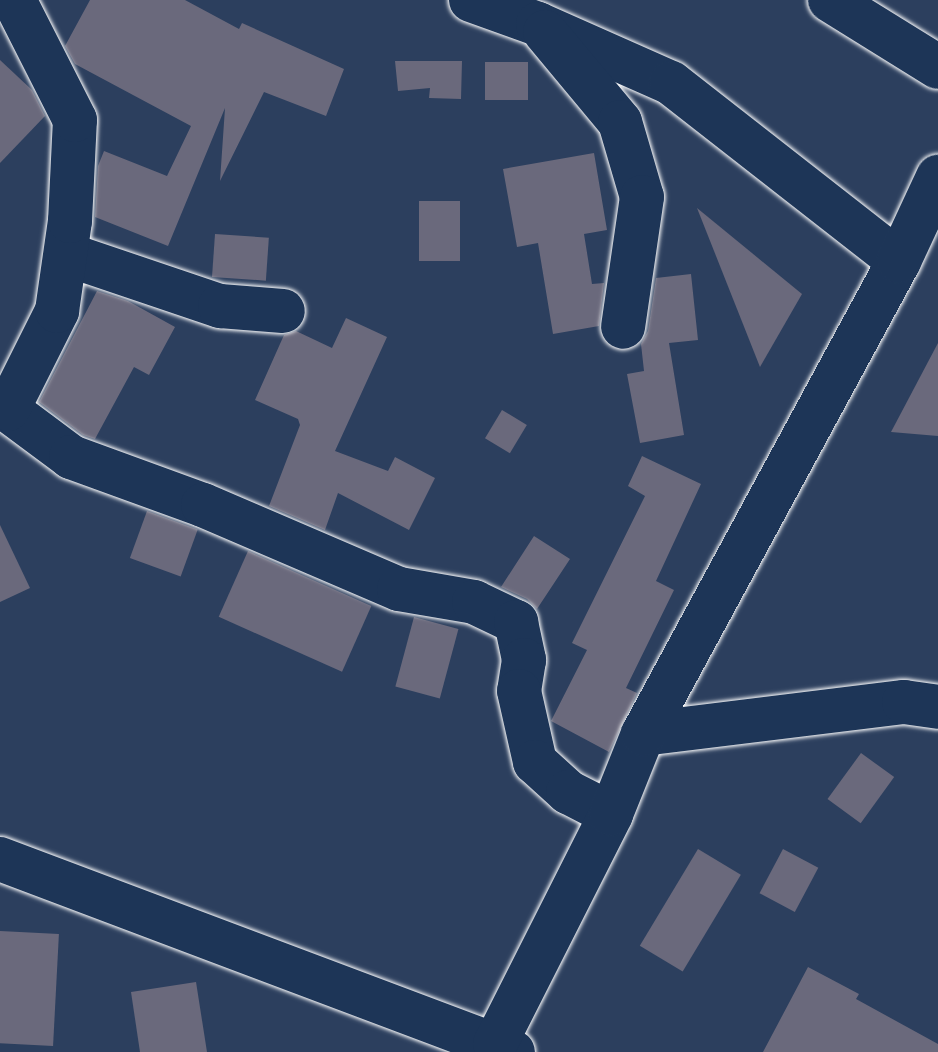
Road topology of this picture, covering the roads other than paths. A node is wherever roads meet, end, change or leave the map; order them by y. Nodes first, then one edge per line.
1 (14, 0) edge
2 (471, 0) edge
3 (830, 0) edge
4 (538, 24) junction
5 (938, 67) edge
6 (938, 177) edge
7 (66, 254) junction
8 (899, 261) junction
9 (283, 311) dead end
10 (623, 327) dead end
11 (4, 406) edge
12 (938, 707) edge
13 (643, 734) junction
14 (611, 814) junction
15 (0, 859) edge
16 (504, 1048) edge

1 - 7 street
2 - 4 street
3 - 5 street
4 - 8 street
4 - 10 street
6 - 8 street
7 - 9 street
7 - 11 street
8 - 13 street
11 - 14 street
12 - 13 street
13 - 14 street
14 - 16 street
15 - 16 street

